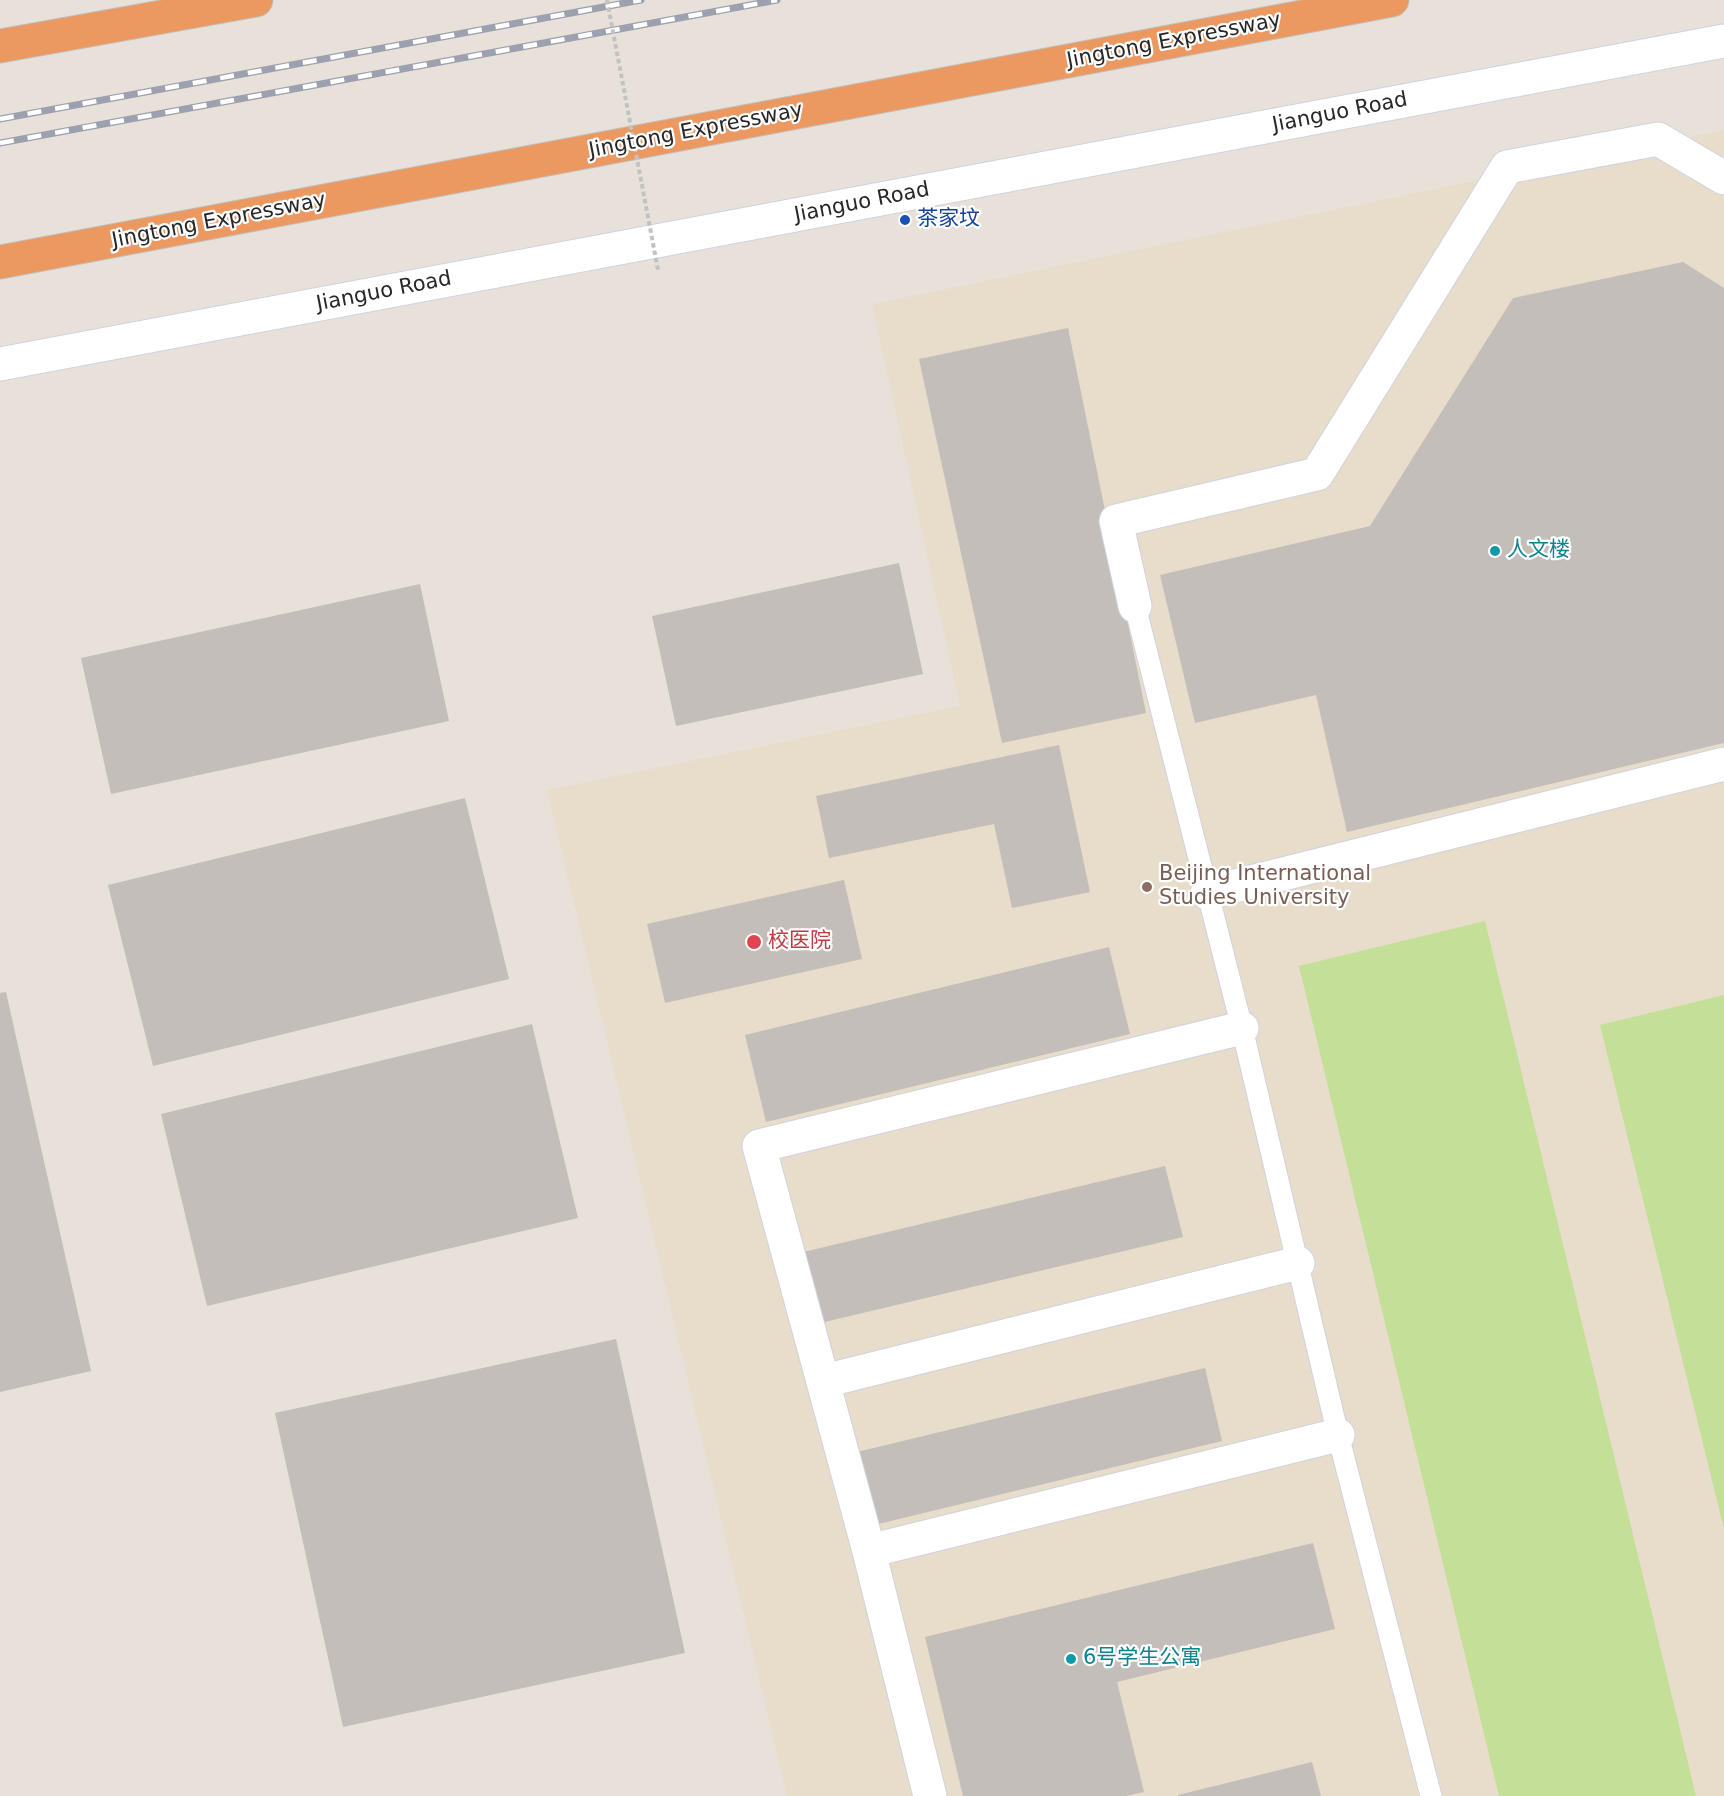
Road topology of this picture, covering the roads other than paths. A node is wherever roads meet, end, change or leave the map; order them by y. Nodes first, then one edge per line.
1 (256, 0) edge
2 (1392, 0) edge
3 (1724, 41) edge
4 (0, 46) edge
5 (1724, 178) edge
6 (0, 262) edge
7 (0, 364) edge
8 (1136, 606) joint
9 (1724, 764) edge
10 (1207, 893) junction
11 (1242, 1028) junction
12 (1298, 1263) junction
13 (824, 1381) junction
14 (1338, 1435) junction
15 (869, 1551) junction
16 (930, 1796) edge
17 (1431, 1796) edge

1 - 4 highway
2 - 6 highway, Jingtong Expressway
3 - 7 street, Jianguo Road
5 - 8 street
8 - 10 lane
9 - 10 street
10 - 11 lane
11 - 12 lane
11 - 13 street
12 - 13 street
12 - 14 lane
13 - 15 street
14 - 15 street
14 - 17 lane
15 - 16 street

